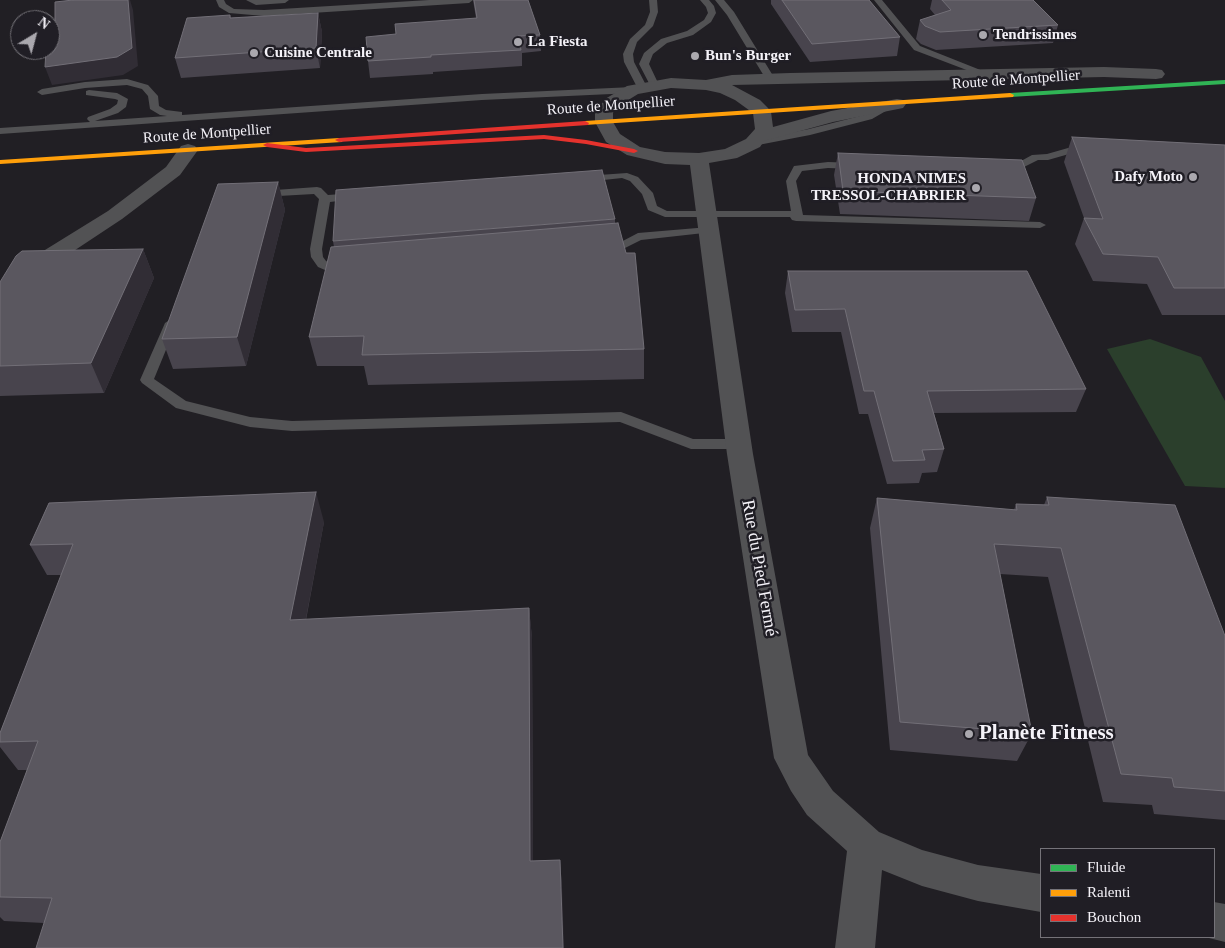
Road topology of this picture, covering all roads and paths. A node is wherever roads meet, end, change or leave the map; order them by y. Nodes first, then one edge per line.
1 (220, 0) edge
2 (250, 0) edge
3 (285, 0) edge
4 (469, 0) edge
5 (653, 0) edge
6 (704, 0) edge
7 (719, 0) edge
8 (878, 0) edge
9 (1161, 73) joint
10 (988, 75) junction
11 (1225, 82) edge
12 (642, 91) junction
13 (709, 91) junction
14 (766, 95) junction
15 (904, 95) junction
16 (605, 110) junction
17 (255, 112) junction
18 (46, 127) junction
19 (0, 131) edge
20 (755, 140) junction
21 (267, 145) junction
22 (188, 150) junction
23 (634, 151) junction
24 (1094, 152) edge
25 (699, 160) junction
26 (0, 162) edge
27 (867, 166) edge
28 (994, 169) edge
29 (572, 180) edge
30 (251, 195) edge
31 (364, 196) edge
32 (325, 199) junction
33 (797, 214) junction
34 (708, 222) junction
35 (1040, 225) dead end
36 (591, 248) edge
37 (354, 270) edge
38 (0, 299) edge
39 (178, 307) edge
40 (739, 444) junction
41 (866, 844) junction
42 (1040, 893) edge
43 (855, 948) edge

1 - 4 lane
2 - 3 lane
5 - 12 lane
6 - 12 lane
7 - 14 lane
8 - 10 lane
9 - 10 street
9 - 15 main road, Route de Montpellier
10 - 14 street
11 - 15 main road, Route de Montpellier
12 - 13 street
12 - 16 street
12 - 17 lane
13 - 14 street
13 - 14 street
14 - 15 main road, Route de Montpellier
14 - 16 main road, Route de Montpellier
14 - 20 street
15 - 20 street
16 - 21 main road, Route de Montpellier
16 - 23 street
17 - 18 lane
17 - 18 lane
18 - 19 lane
20 - 25 street
21 - 22 main road, Route de Montpellier
21 - 23 main road
22 - 26 main road, Route de Montpellier
22 - 38 street
23 - 25 street
24 - 28 lane
25 - 34 street, Rue du Pied Fermé
27 - 33 lane
29 - 34 lane
30 - 32 lane
31 - 32 lane
32 - 37 lane
33 - 34 lane
33 - 35 lane
34 - 36 lane
34 - 40 street, Rue du Pied Fermé
39 - 40 lane
40 - 41 street, Rue du Pied Fermé
41 - 42 street, Rue du Pied Fermé
41 - 43 street

